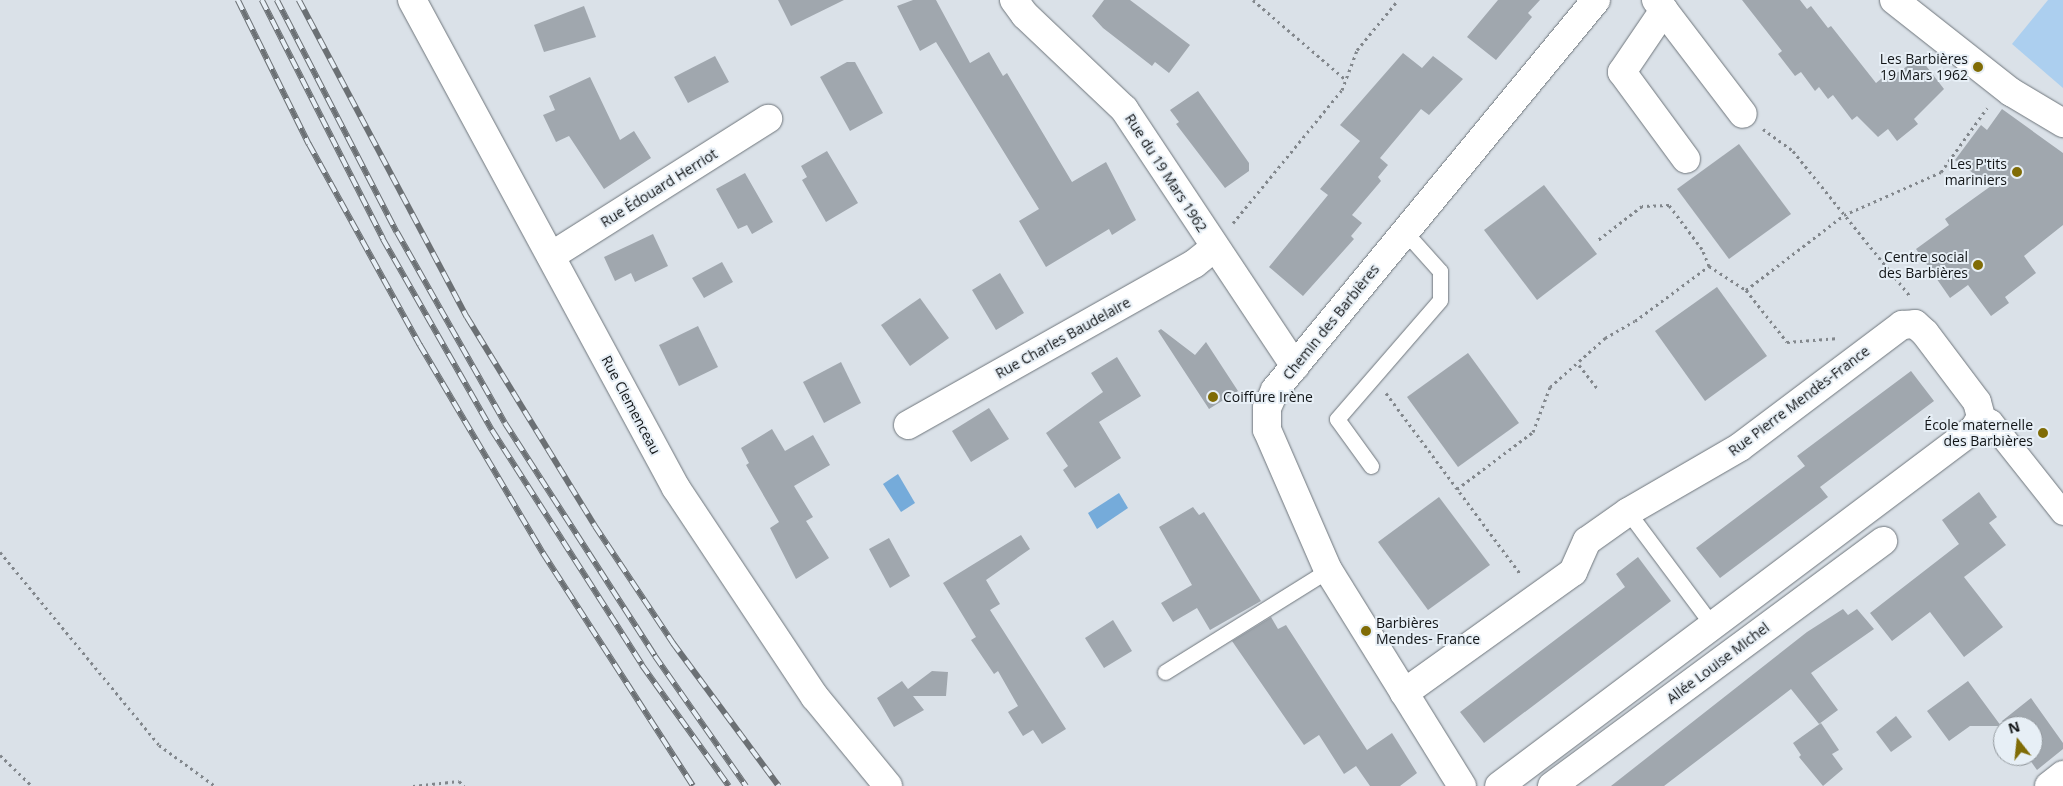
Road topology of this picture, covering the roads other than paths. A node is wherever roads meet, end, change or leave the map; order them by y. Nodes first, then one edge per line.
1 (412, 0) edge
2 (1014, 0) edge
3 (1596, 0) edge
4 (1894, 0) edge
5 (1660, 5) edge
6 (1743, 114) road end
7 (768, 119) dead end
8 (2063, 123) edge
9 (1686, 159) dead end
10 (1405, 232) junction
11 (1214, 247) junction
12 (551, 256) junction
13 (1295, 366) junction
14 (1981, 417) junction
15 (908, 425) dead end
16 (1371, 466) dead end
17 (1628, 512) junction
18 (2063, 513) edge
19 (1883, 541) dead end
20 (1328, 570) junction
21 (1712, 626) junction
22 (1165, 672) dead end
23 (1404, 693) junction
24 (2063, 774) edge
25 (888, 786) edge
26 (1462, 786) edge
27 (1499, 786) edge
28 (1552, 786) edge
29 (2049, 786) edge

1 - 12 street, Rue Clemenceau
2 - 11 street, Rue du 19 Mars 1962
3 - 10 street, Chemin des Barbières
4 - 8 street
5 - 6 street
5 - 9 street
7 - 12 street, Rue Édouard Herriot
10 - 13 street, Chemin des Barbières
10 - 16 lane
11 - 13 street, Rue du 19 Mars 1962
11 - 15 street, Rue Charles Baudelaire
12 - 25 street, Rue Clemenceau
13 - 20 street, Chemin des Barbières
14 - 17 street, Rue Pierre Mendès-France
14 - 18 street
14 - 21 street
17 - 21 lane
17 - 23 street, Rue Pierre Mendès-France
19 - 28 street, Allée Louise Michel
20 - 22 lane
20 - 23 street, Chemin des Barbières
21 - 27 street
23 - 26 street, Chemin des Barbières
24 - 29 street

